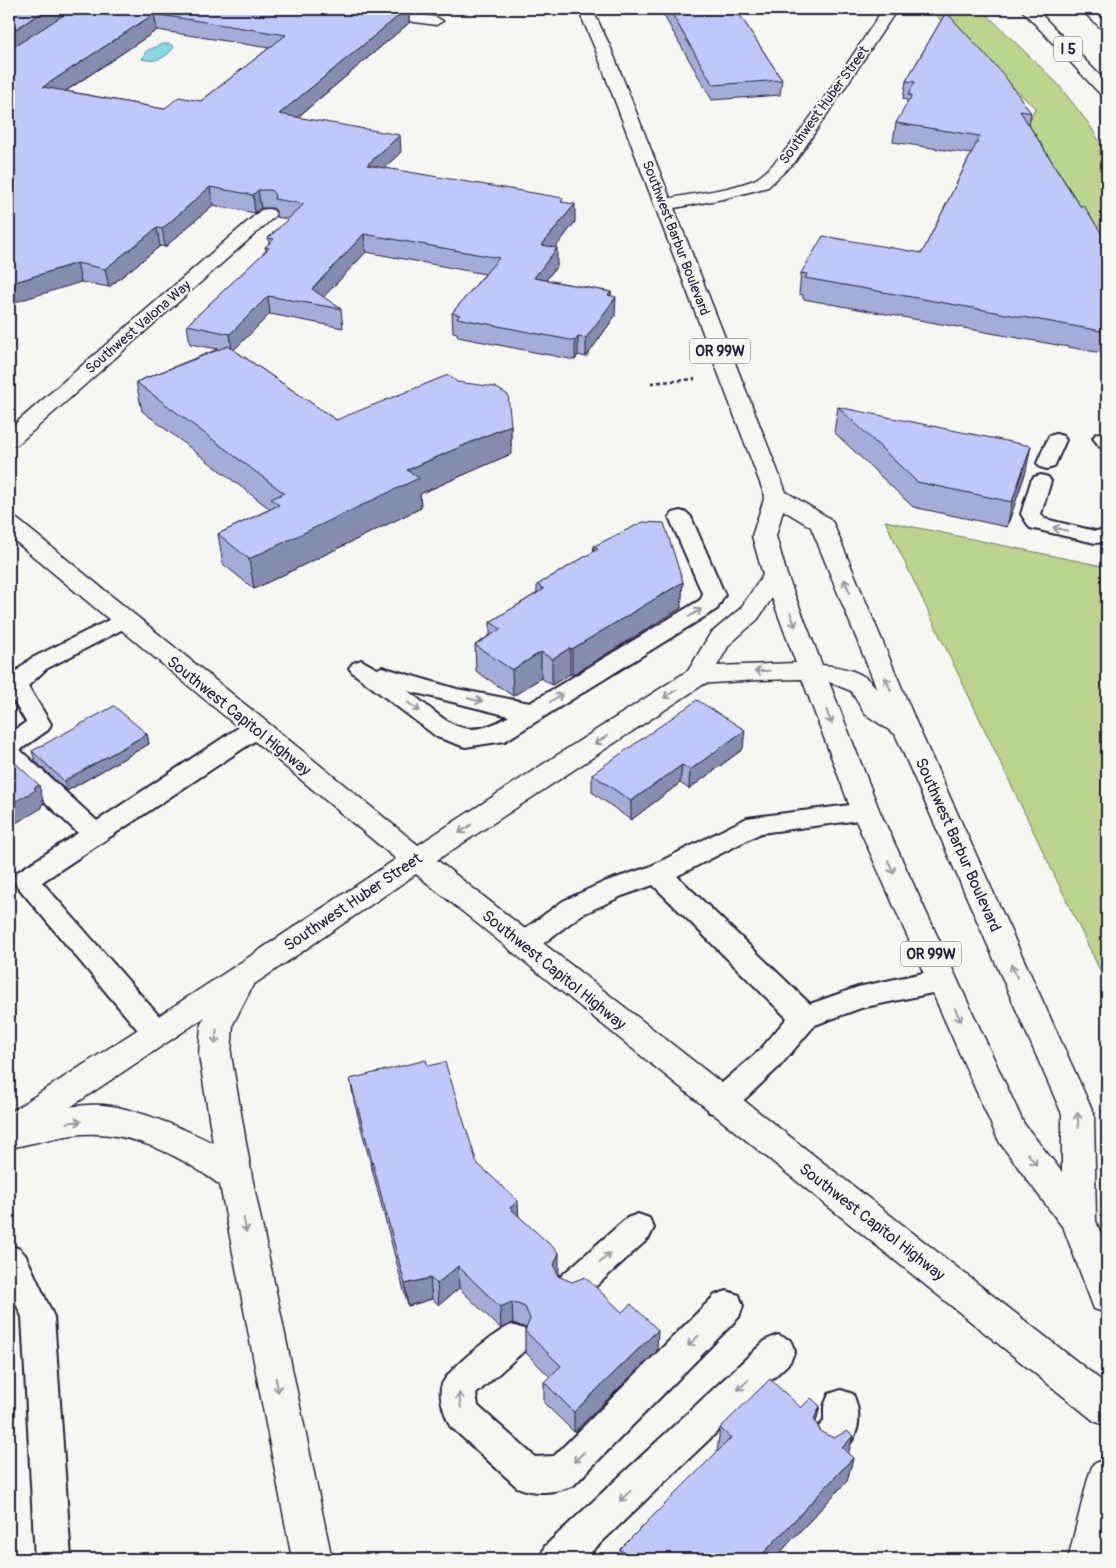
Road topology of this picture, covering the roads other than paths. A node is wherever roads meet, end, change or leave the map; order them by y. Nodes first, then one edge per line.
1 (350, 9) edge
2 (585, 9) edge
3 (1028, 9) edge
4 (1087, 9) edge
5 (887, 14) dead end
6 (436, 21) dead end
7 (1107, 26) edge
8 (1107, 92) edge
9 (664, 206) junction
10 (267, 214) edge
11 (9, 440) edge
12 (1056, 440) dead end
13 (776, 496) junction
14 (680, 517) dead end
15 (9, 524) edge
16 (1107, 536) edge
17 (775, 575) junction
18 (123, 620) junction
19 (811, 671) junction
20 (698, 676) junction
21 (534, 712) junction
22 (256, 728) junction
23 (906, 729) junction
24 (9, 746) edge
25 (9, 754) edge
26 (866, 812) junction
27 (94, 834) junction
28 (416, 860) junction
29 (658, 874) junction
30 (522, 945) junction
31 (242, 977) junction
32 (942, 980) junction
33 (805, 1017) junction
34 (157, 1033) junction
35 (720, 1103) junction
36 (9, 1130) edge
37 (9, 1134) edge
38 (235, 1178) junction
39 (1079, 1221) junction
40 (638, 1228) dead end
41 (9, 1259) edge
42 (572, 1287) edge
43 (1107, 1297) edge
44 (727, 1306) dead end
45 (512, 1340) dead end
46 (778, 1351) dead end
47 (841, 1406) dead end
48 (1107, 1408) edge
49 (828, 1442) edge
50 (1107, 1478) edge
51 (53, 1559) edge
52 (312, 1559) edge
53 (558, 1559) edge
54 (1088, 1559) edge

1 - 6 main road
2 - 9 main road, Southwest Barbur Boulevard / OR 99W
3 - 8 main road, I 5
4 - 7 main road
5 - 9 main road, Southwest Huber Street
9 - 13 main road, Southwest Barbur Boulevard / OR 99W
10 - 11 main road, Southwest Valona Way
16 -> 12 lane
13 - 17 main road, Southwest Barbur Boulevard / OR 99W
23 -> 13 main road, Southwest Barbur Boulevard / OR 99W
21 -> 14 lane
15 - 18 main road, Southwest Capitol Highway
17 -> 19 main road, Southwest Barbur Boulevard / OR 99W
17 - 20 main road
18 - 22 main road, Southwest Capitol Highway
18 - 24 lane
19 -> 20 main road
19 - 23 main road
19 -> 26 main road, Southwest Barbur Boulevard / OR 99W
20 -> 28 main road, Southwest Huber Street
21 - 21 lane
22 - 27 lane
22 - 28 main road, Southwest Capitol Highway
39 -> 23 main road, Southwest Barbur Boulevard / OR 99W
25 - 27 lane
26 - 29 lane
26 -> 32 main road, Southwest Barbur Boulevard / OR 99W
27 - 34 lane
28 - 30 main road, Southwest Capitol Highway
28 - 31 main road, Southwest Huber Street
29 - 30 lane
29 - 33 lane
30 - 35 main road, Southwest Capitol Highway
31 - 34 main road, Southwest Huber Street
31 -> 38 main road
32 - 33 lane
32 -> 39 main road, Southwest Barbur Boulevard / OR 99W
33 - 35 lane
34 - 36 main road, Southwest Huber Street
35 - 48 main road, Southwest Capitol Highway
37 -> 38 main road
38 -> 52 main road
39 - 43 main road, Southwest Barbur Boulevard / OR 99W
42 -> 40 lane
41 - 51 lane
44 -> 45 lane
46 -> 53 lane
47 - 49 lane
50 - 54 main road

